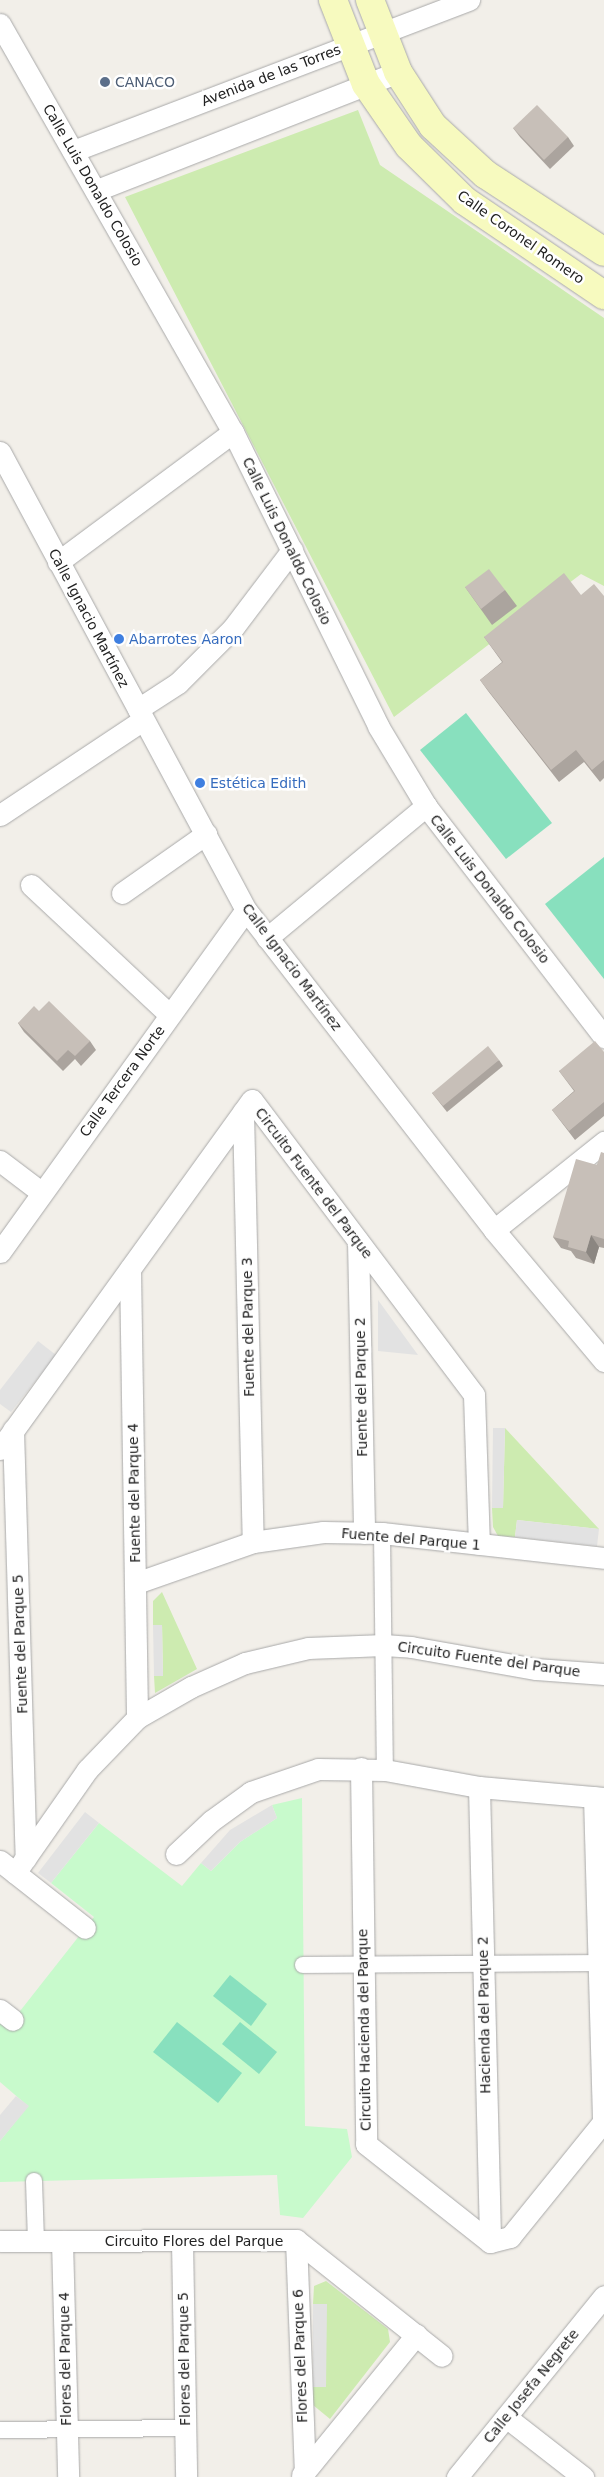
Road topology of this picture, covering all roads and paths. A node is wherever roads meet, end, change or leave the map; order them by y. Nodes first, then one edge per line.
1 (333, 0) edge
2 (370, 0) edge
3 (469, 0) edge
4 (0, 24) edge
5 (382, 32) junction
6 (351, 44) junction
7 (398, 72) junction
8 (366, 84) junction
9 (73, 151) junction
10 (98, 190) junction
11 (604, 252) edge
12 (604, 295) edge
13 (233, 432) junction
14 (0, 452) edge
15 (292, 550) junction
16 (58, 562) junction
17 (140, 715) junction
18 (426, 806) junction
19 (0, 815) edge
20 (206, 834) junction
21 (31, 885) dead end
22 (122, 893) dead end
23 (246, 910) junction
24 (267, 938) junction
25 (170, 1015) junction
26 (604, 1037) edge
27 (243, 1112) junction
28 (604, 1142) edge
29 (0, 1161) edge
30 (41, 1192) junction
31 (494, 1230) junction
32 (358, 1241) junction
33 (0, 1252) edge
34 (130, 1269) junction
35 (604, 1361) edge
36 (14, 1430) junction
37 (0, 1449) edge
38 (373, 1533) junction
39 (252, 1542) junction
40 (479, 1544) junction
41 (604, 1558) edge
42 (136, 1583) junction
43 (384, 1645) junction
44 (604, 1674) edge
45 (137, 1718) junction
46 (361, 1768) junction
47 (384, 1770) junction
48 (479, 1787) junction
49 (599, 1798) edge
50 (176, 1854) dead end
51 (14, 1864) edge
52 (85, 1928) dead end
53 (483, 1963) junction
54 (598, 1963) junction
55 (303, 1965) dead end
56 (364, 1965) junction
57 (604, 2122) edge
58 (34, 2182) dead end
59 (296, 2240) junction
60 (0, 2241) edge
61 (36, 2241) junction
62 (62, 2241) junction
63 (182, 2241) junction
64 (490, 2242) junction
65 (602, 2302) edge
66 (416, 2335) junction
67 (442, 2356) dead end
68 (506, 2416) junction
69 (185, 2428) junction
70 (0, 2430) edge
71 (67, 2430) junction
72 (302, 2474) edge
73 (68, 2477) edge
74 (186, 2477) edge
75 (458, 2477) edge
76 (583, 2477) edge

1 - 6 main road, Calle Coronel Romero
2 - 5 main road
3 - 5 street, Avenida de las Torres
4 - 9 street, Calle Luis Donaldo Colosio
5 - 6 street, Avenida de las Torres
5 - 7 main road
6 - 8 main road, Calle Coronel Romero
6 - 9 street, Avenida de las Torres
7 - 8 street
7 - 11 main road
8 - 10 street
8 - 12 main road, Calle Coronel Romero
9 - 10 street, Calle Luis Donaldo Colosio
10 - 13 street, Calle Luis Donaldo Colosio
13 - 15 street, Calle Luis Donaldo Colosio
13 - 16 street
14 - 16 street, Calle Ignacio Martínez
15 - 17 street
15 - 18 street, Calle Luis Donaldo Colosio
16 - 17 street, Calle Ignacio Martínez
17 - 19 street
17 - 20 street, Calle Ignacio Martínez
18 - 24 street
18 - 26 street, Calle Luis Donaldo Colosio
20 - 22 street
20 - 23 street, Calle Ignacio Martínez
21 - 25 street
23 - 24 street, Calle Ignacio Martínez
23 - 25 street, Calle Tercera Norte
24 - 31 street, Calle Ignacio Martínez
25 - 30 street, Calle Tercera Norte
27 - 32 street, Circuito Fuente del Parque
27 - 34 street, Circuito Fuente del Parque
27 - 39 street, Fuente del Parque 3
28 - 31 street
29 - 30 street
30 - 33 street, Calle Tercera Norte
31 - 35 street, Calle Ignacio Martínez
32 - 38 street, Fuente del Parque 2
32 - 40 street, Circuito Fuente del Parque
34 - 36 street, Circuito Fuente del Parque
34 - 42 street, Fuente del Parque 4
36 - 37 street, Circuito Fuente del Parque
36 - 51 street, Fuente del Parque 5
38 - 39 street, Fuente del Parque 1
38 - 40 street, Fuente del Parque 1
38 - 43 street
39 - 42 street, Fuente del Parque 1
40 - 41 street, Fuente del Parque 1
42 - 45 street, Fuente del Parque 4
43 - 44 street, Circuito Fuente del Parque
43 - 45 street, Circuito Fuente del Parque
43 - 47 street
45 - 51 street, Circuito Fuente del Parque
46 - 47 street
46 - 50 street
46 - 56 street, Circuito Hacienda del Parque
47 - 48 street
48 - 49 street
48 - 53 street, Hacienda del Parque 2
49 - 54 street
51 - 52 street
53 - 54 street
53 - 56 street
53 - 64 street, Hacienda del Parque 2
54 - 57 street
55 - 56 street
56 - 64 street, Circuito Hacienda del Parque
57 - 64 street
58 - 61 street
59 - 63 street, Circuito Flores del Parque
59 - 66 street, Circuito Flores del Parque
59 - 72 street, Flores del Parque 6
60 - 61 street, Circuito Flores del Parque
61 - 62 street, Circuito Flores del Parque
62 - 63 street, Circuito Flores del Parque
62 - 71 street, Flores del Parque 4
63 - 69 street, Flores del Parque 5
65 - 68 street, Calle Josefa Negrete
66 - 67 street, Circuito Flores del Parque
66 - 72 street
68 - 75 street, Calle Josefa Negrete
68 - 76 street
69 - 71 street
69 - 74 street, Flores del Parque 5
70 - 71 street
71 - 73 street, Flores del Parque 4

